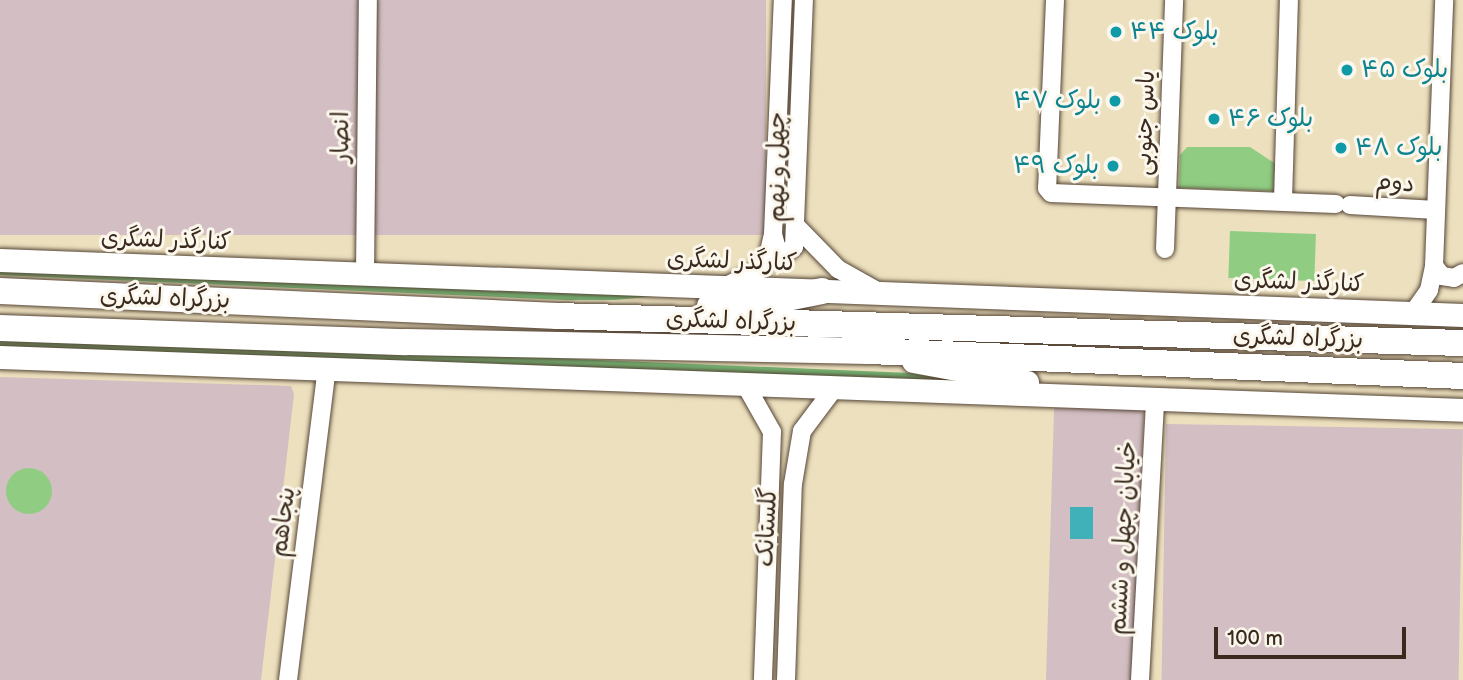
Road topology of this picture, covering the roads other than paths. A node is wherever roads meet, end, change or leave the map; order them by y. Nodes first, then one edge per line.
1 (368, 0) edge
2 (783, 0) edge
3 (804, 0) edge
4 (1055, 0) edge
5 (1174, 0) edge
6 (1289, 0) edge
7 (1444, 0) edge
8 (1167, 196) junction
9 (1283, 200) junction
10 (1436, 210) junction
11 (797, 227) junction
12 (774, 234) junction
13 (1165, 249) dead end
14 (0, 260) edge
15 (1434, 266) junction
16 (1463, 273) edge
17 (365, 274) junction
18 (722, 287) junction
19 (0, 291) edge
20 (822, 291) junction
21 (880, 293) junction
22 (1195, 305) junction
23 (1413, 313) junction
24 (1463, 315) edge
25 (584, 316) junction
26 (0, 328) edge
27 (1463, 342) edge
28 (869, 351) junction
29 (0, 357) edge
30 (327, 369) junction
31 (1463, 376) edge
32 (746, 384) junction
33 (835, 387) junction
34 (1146, 399) junction
35 (1463, 410) edge
36 (288, 680) edge
37 (762, 680) edge
38 (786, 680) edge
39 (1140, 680) edge

1 - 17 street, انصار
2 - 12 street, چهل و نهم
3 - 11 street, چهل و نهم
4 - 8 street, دوم
5 - 8 street, یاس جنوبی
6 - 9 street
7 - 10 street
8 - 9 street, دوم
8 - 13 street, یاس جنوبی
9 - 10 street, دوم
10 - 15 street
11 - 12 street
11 - 21 street, چهل و نهم
12 - 18 street, چهل و نهم
14 - 17 main road, کنارگذر لشگری
15 - 16 street
15 - 23 street
17 - 18 main road, کنارگذر لشگری
18 - 20 main road, کنارگذر لشگری
19 - 25 highway, بزرگراه لشگری
20 - 21 main road, کنارگذر لشگری
20 - 25 highway
21 - 22 main road, کنارگذر لشگری
22 - 23 main road, کنارگذر لشگری
22 - 27 main road
23 - 24 main road, کنارگذر لشگری
25 - 27 highway, بزرگراه لشگری
26 - 28 highway, بزرگراه لشگری
28 - 31 highway, بزرگراه لشگری
28 - 34 main road
29 - 30 main road
30 - 32 main road
30 - 36 street, پنجاهم
32 - 33 main road
32 - 37 street, گلستانک
33 - 34 main road
33 - 38 street, گلستانک
34 - 35 main road
34 - 39 street, خیابان چهل و ششم

